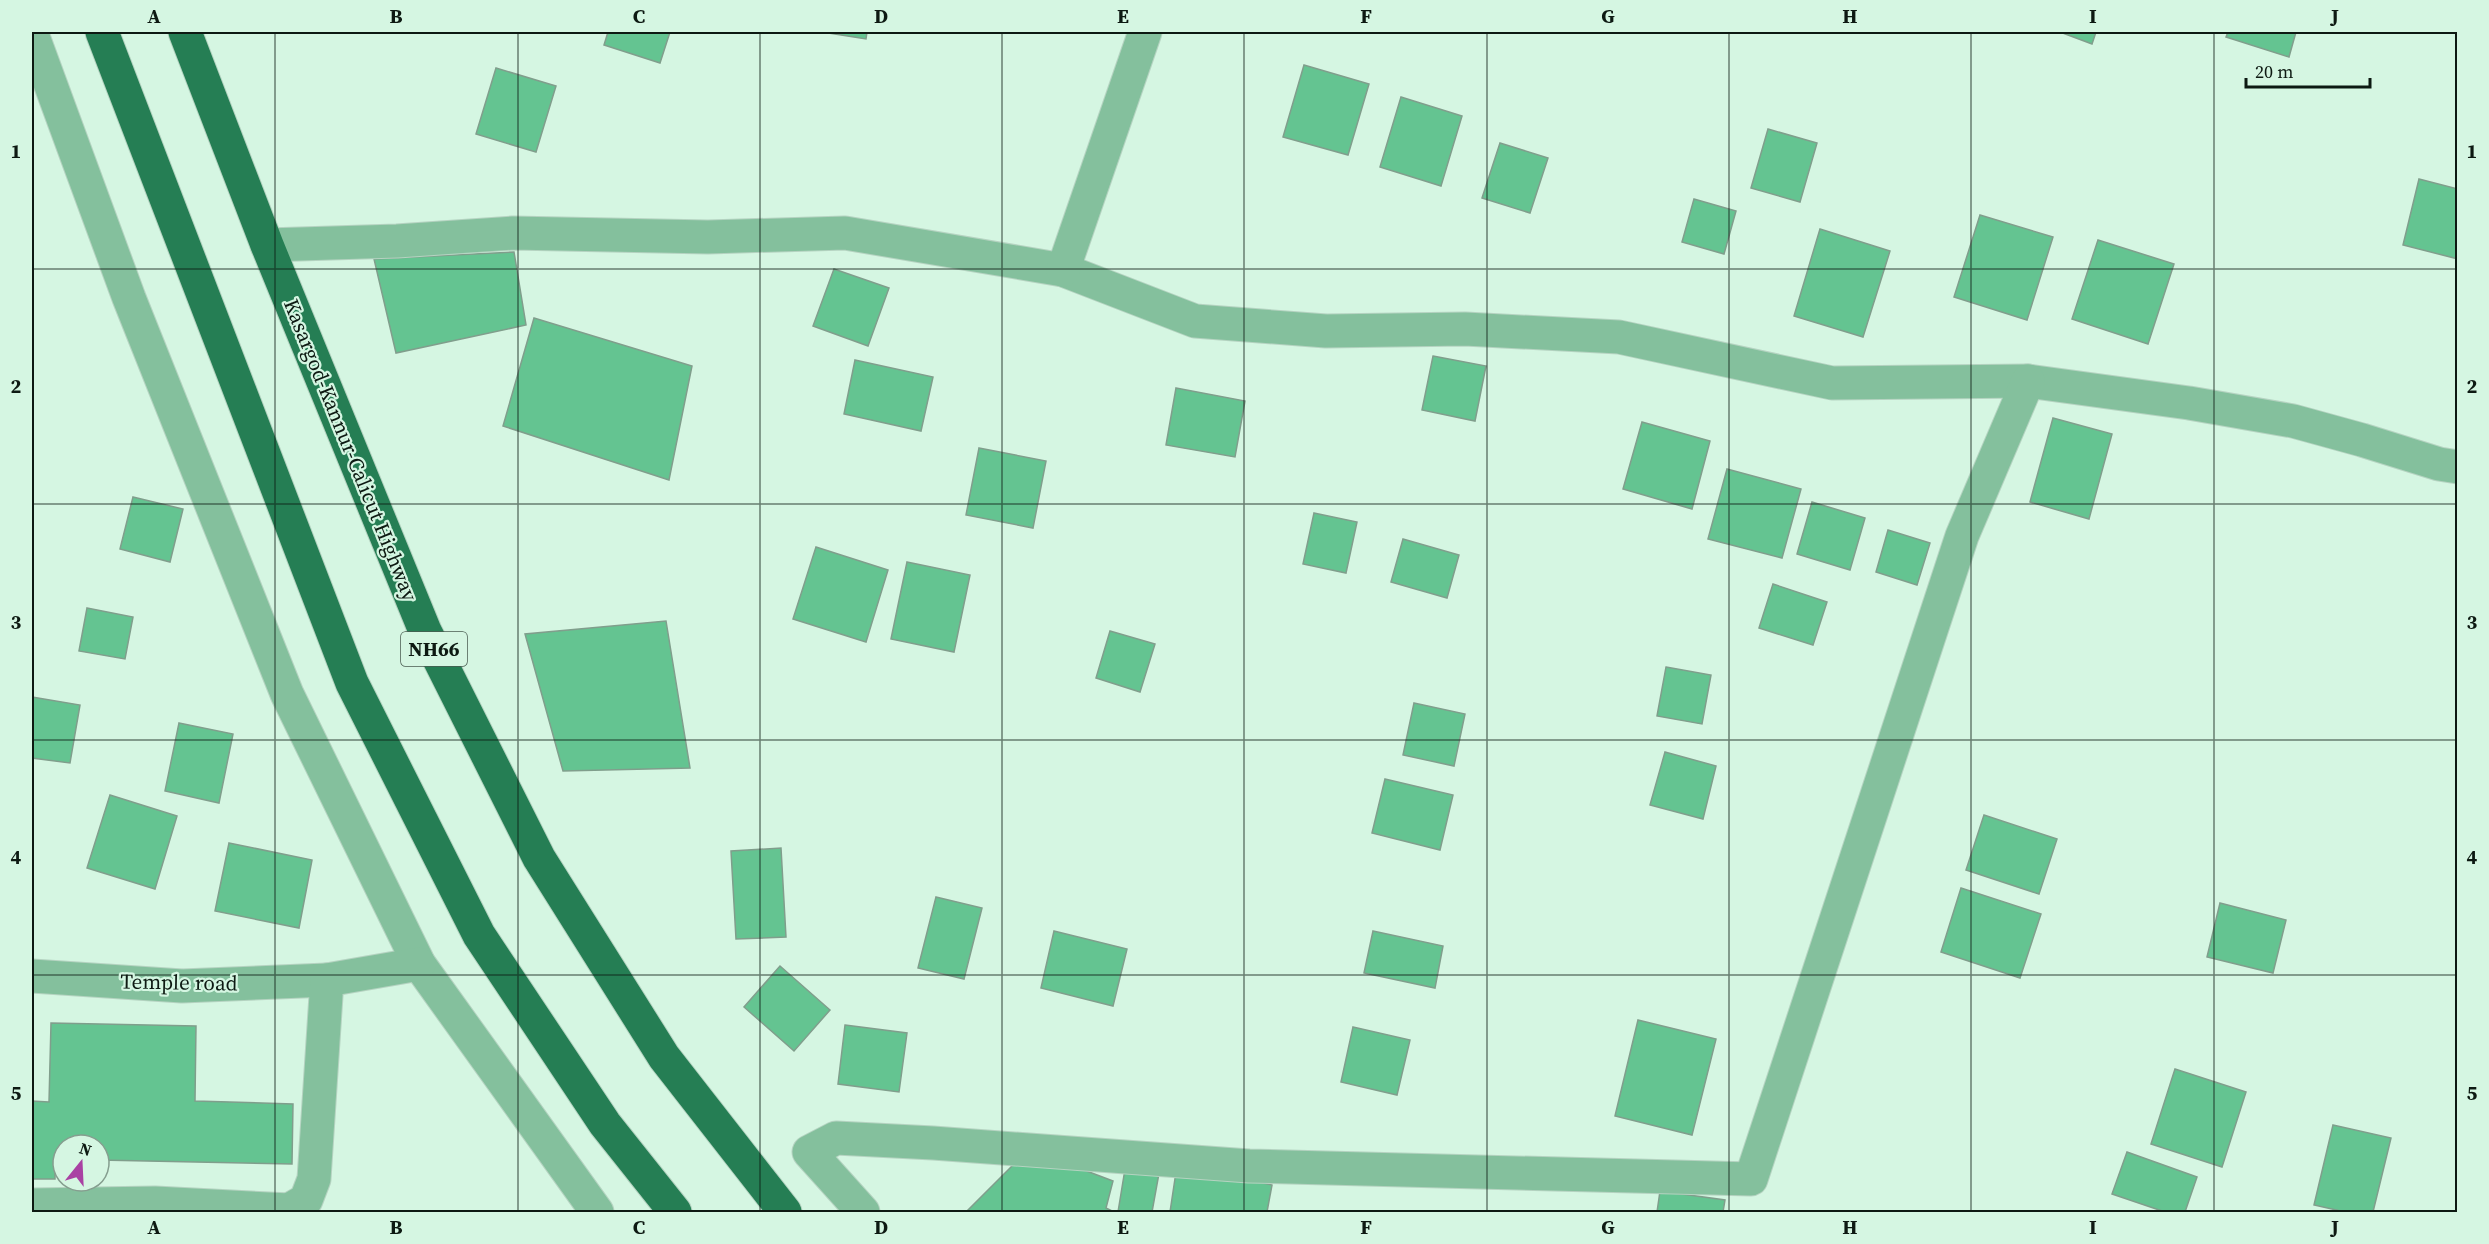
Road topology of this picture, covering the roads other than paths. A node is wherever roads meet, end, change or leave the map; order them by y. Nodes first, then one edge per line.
1 (102, 32) edge
2 (185, 32) edge
3 (1145, 32) edge
4 (32, 34) edge
5 (267, 244) junction
6 (1063, 270) junction
7 (2028, 381) junction
8 (2457, 467) edge
9 (419, 964) junction
10 (32, 976) edge
11 (327, 980) junction
12 (32, 1205) edge
13 (597, 1212) edge
14 (675, 1212) edge
15 (785, 1212) edge
16 (863, 1212) edge

1 - 14 highway
2 - 5 highway, Kasargod-Kannur-Calicut Highway / NH66
3 - 6 street
4 - 9 street
5 - 6 street
5 - 15 highway, Kasargod-Kannur-Calicut Highway / NH66
6 - 7 street
7 - 8 street
7 - 16 street
9 - 11 street, Temple road
9 - 13 street
10 - 11 street, Temple road
11 - 12 street

